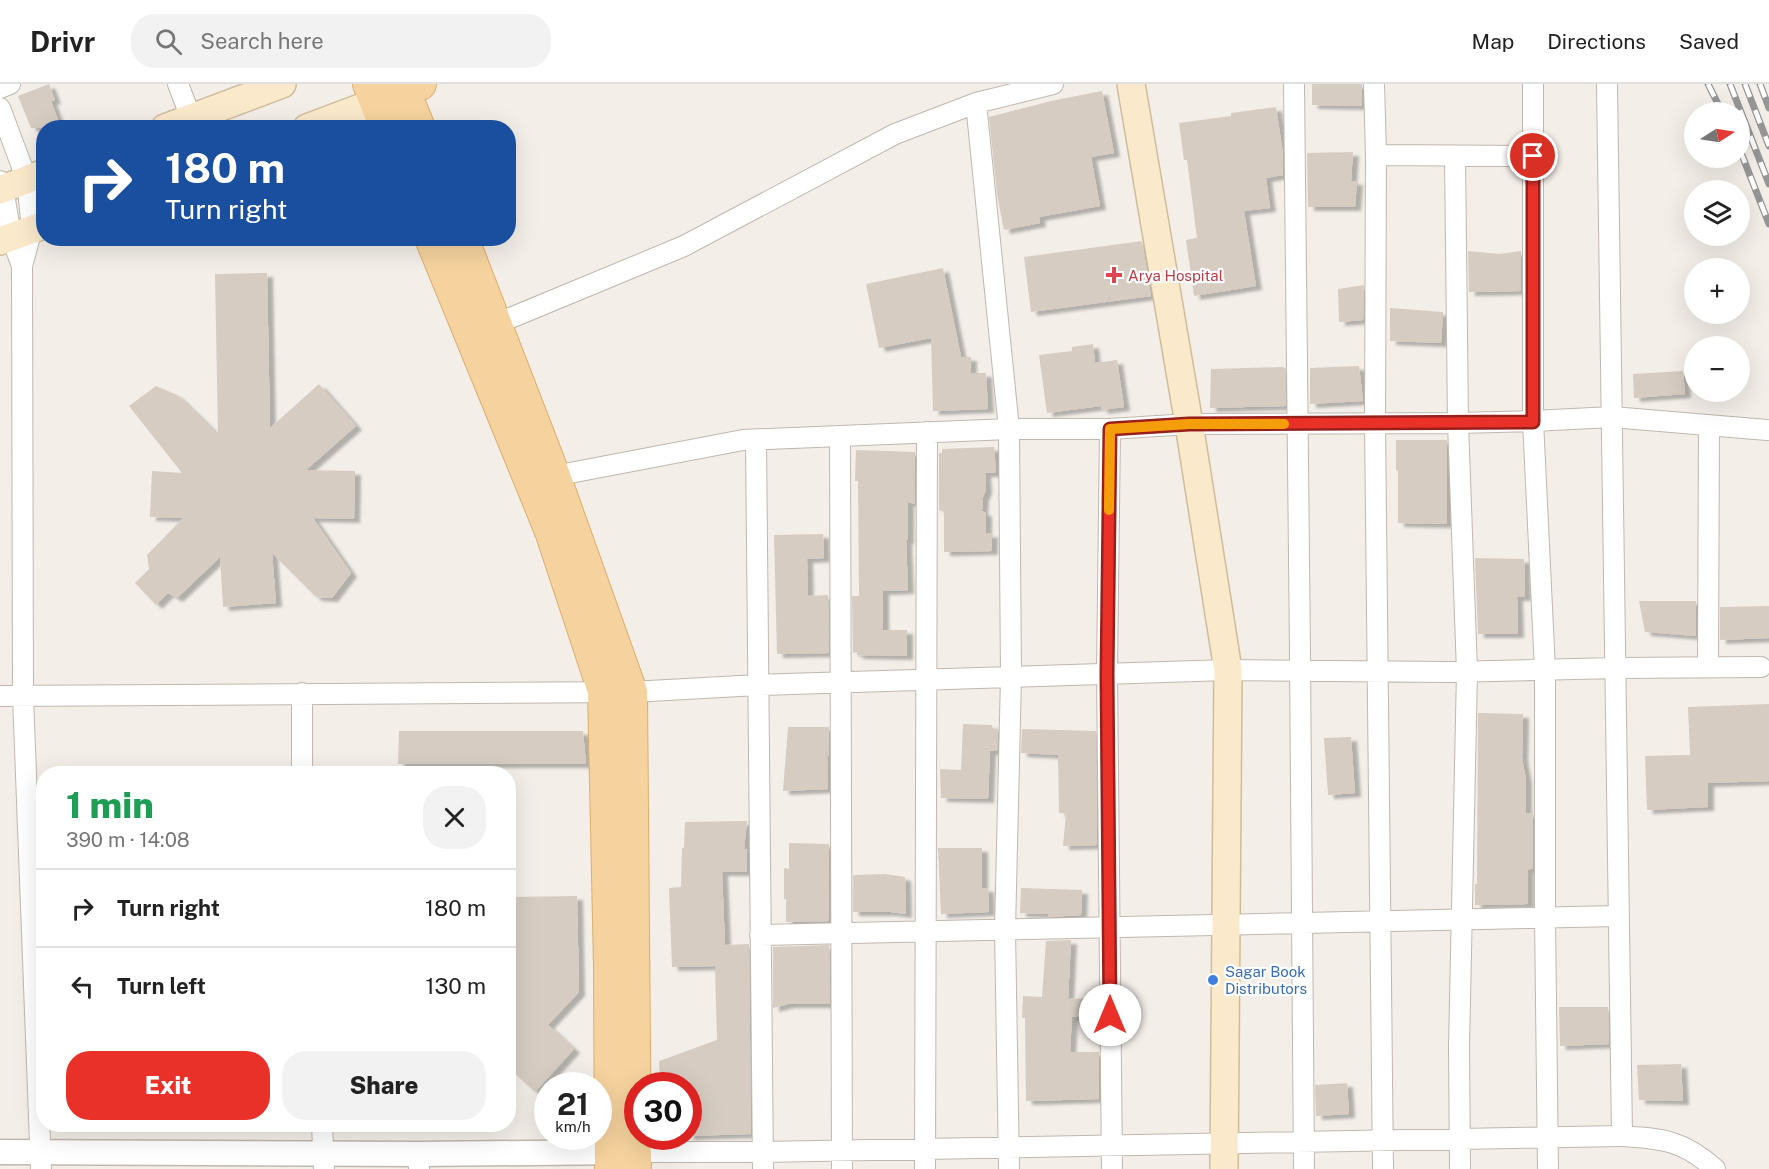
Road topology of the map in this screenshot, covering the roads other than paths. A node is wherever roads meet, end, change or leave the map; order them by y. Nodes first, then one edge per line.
1 (10, 84) edge
2 (178, 84) edge
3 (282, 84) edge
4 (1053, 84) edge
5 (1131, 84) edge
6 (1294, 84) edge
7 (1374, 84) edge
8 (1533, 84) edge
9 (1607, 85) edge
10 (0, 88) edge
11 (393, 95) edge
12 (976, 103) junction
13 (0, 108) edge
14 (191, 118) junction
15 (186, 120) edge
16 (329, 120) edge
17 (413, 120) edge
18 (1376, 155) junction
19 (1455, 156) junction
20 (1533, 156) junction
21 (15, 182) edge
22 (22, 232) edge
23 (435, 246) edge
24 (465, 246) edge
25 (496, 324) junction
26 (1612, 417) junction
27 (1533, 422) junction
28 (1458, 423) junction
29 (1189, 424) junction
30 (1299, 424) junction
31 (1375, 424) junction
32 (1709, 425) junction
33 (1009, 429) junction
34 (1110, 429) junction
35 (1767, 430) dead end
36 (927, 432) junction
37 (840, 436) junction
38 (756, 440) junction
39 (543, 480) junction
40 (1708, 667) junction
41 (1761, 667) dead end
42 (1615, 668) junction
43 (1228, 670) junction
44 (1545, 670) junction
45 (1299, 671) junction
46 (1378, 671) junction
47 (1467, 672) junction
48 (1107, 674) junction
49 (1011, 677) junction
50 (926, 680) junction
51 (841, 683) junction
52 (758, 685) junction
53 (617, 692) junction
54 (302, 693) junction
55 (0, 696) edge
56 (23, 696) junction
57 (303, 766) edge
58 (1618, 915) junction
59 (1545, 917) junction
60 (1461, 919) junction
61 (1381, 921) junction
62 (1301, 923) junction
63 (1226, 924) junction
64 (1109, 927) junction
65 (1005, 930) junction
66 (926, 932) junction
67 (841, 933) junction
68 (760, 935) junction
69 (36, 1032) edge
70 (40, 1132) edge
71 (322, 1132) edge
72 (1622, 1136) junction
73 (1548, 1138) junction
74 (1459, 1139) junction
75 (1383, 1141) junction
76 (1303, 1142) junction
77 (1112, 1146) junction
78 (1009, 1148) junction
79 (925, 1149) junction
80 (0, 1152) edge
81 (1224, 1156) edge
82 (623, 1160) edge
83 (842, 1160) edge
84 (41, 1161) edge
85 (324, 1161) edge
86 (418, 1161) edge
87 (763, 1161) edge
88 (925, 1169) edge
89 (1009, 1169) edge
90 (1112, 1169) edge
91 (1304, 1169) edge
92 (1383, 1169) edge
93 (1460, 1169) edge
94 (1548, 1169) edge
95 (1715, 1169) edge

1 - 10 street
2 - 14 street
3 - 14 main road
4 - 12 street
5 - 29 main road
6 - 30 street
7 - 18 street
8 - 20 street
9 - 26 street
11 - 16 main road
11 - 17 main road
12 - 25 street
12 - 33 street
13 - 21 street
14 - 15 main road
18 - 19 street
18 - 31 street
19 - 20 street
19 - 28 street
20 - 27 street
21 - 22 street
22 - 56 street
23 - 39 main road
24 - 25 main road
25 - 39 main road
26 - 27 street
26 - 32 street
26 - 42 street
27 - 28 street
27 - 44 street
28 - 31 street
28 - 47 street
29 - 30 street
29 - 34 street
29 - 43 main road
30 - 31 street
30 - 45 street
31 - 46 street
32 - 35 street
32 - 40 street
33 - 34 street
33 - 36 street
33 - 49 street
34 - 48 street
36 - 37 street
36 - 50 street
37 - 38 street
37 - 51 street
38 - 39 street
38 - 52 street
39 - 53 main road
40 - 41 street
40 - 42 street
42 - 44 street
42 - 58 street
43 - 45 street
43 - 48 street
43 - 63 main road
44 - 47 street
44 - 59 street
45 - 46 street
45 - 62 street
46 - 47 street
46 - 61 street
47 - 60 street
48 - 49 street
48 - 64 street
49 - 50 street
49 - 65 street
50 - 51 street
50 - 66 street
51 - 52 street
51 - 67 street
52 - 53 street
52 - 68 street
53 - 54 street
53 - 82 main road
54 - 56 street
54 - 57 street
55 - 56 street
56 - 69 street
58 - 59 street
58 - 72 street
59 - 60 street
59 - 73 street
60 - 61 street
60 - 74 street
61 - 62 street
61 - 75 street
62 - 63 street
62 - 76 street
63 - 64 street
63 - 81 main road
64 - 65 street
64 - 77 street
65 - 66 street
65 - 78 street
66 - 67 street
66 - 79 street
67 - 68 street
67 - 83 street
68 - 87 street
70 - 84 street
71 - 85 street
72 - 73 street
72 - 95 street
73 - 74 street
73 - 94 street
74 - 75 street
74 - 93 street
75 - 76 street
75 - 92 street
76 - 81 street
76 - 91 street
77 - 78 street
77 - 81 street
77 - 90 street
78 - 79 street
78 - 89 street
79 - 83 street
79 - 88 street
80 - 84 street
82 - 86 street
82 - 87 street
83 - 87 street
84 - 85 street
85 - 86 street

